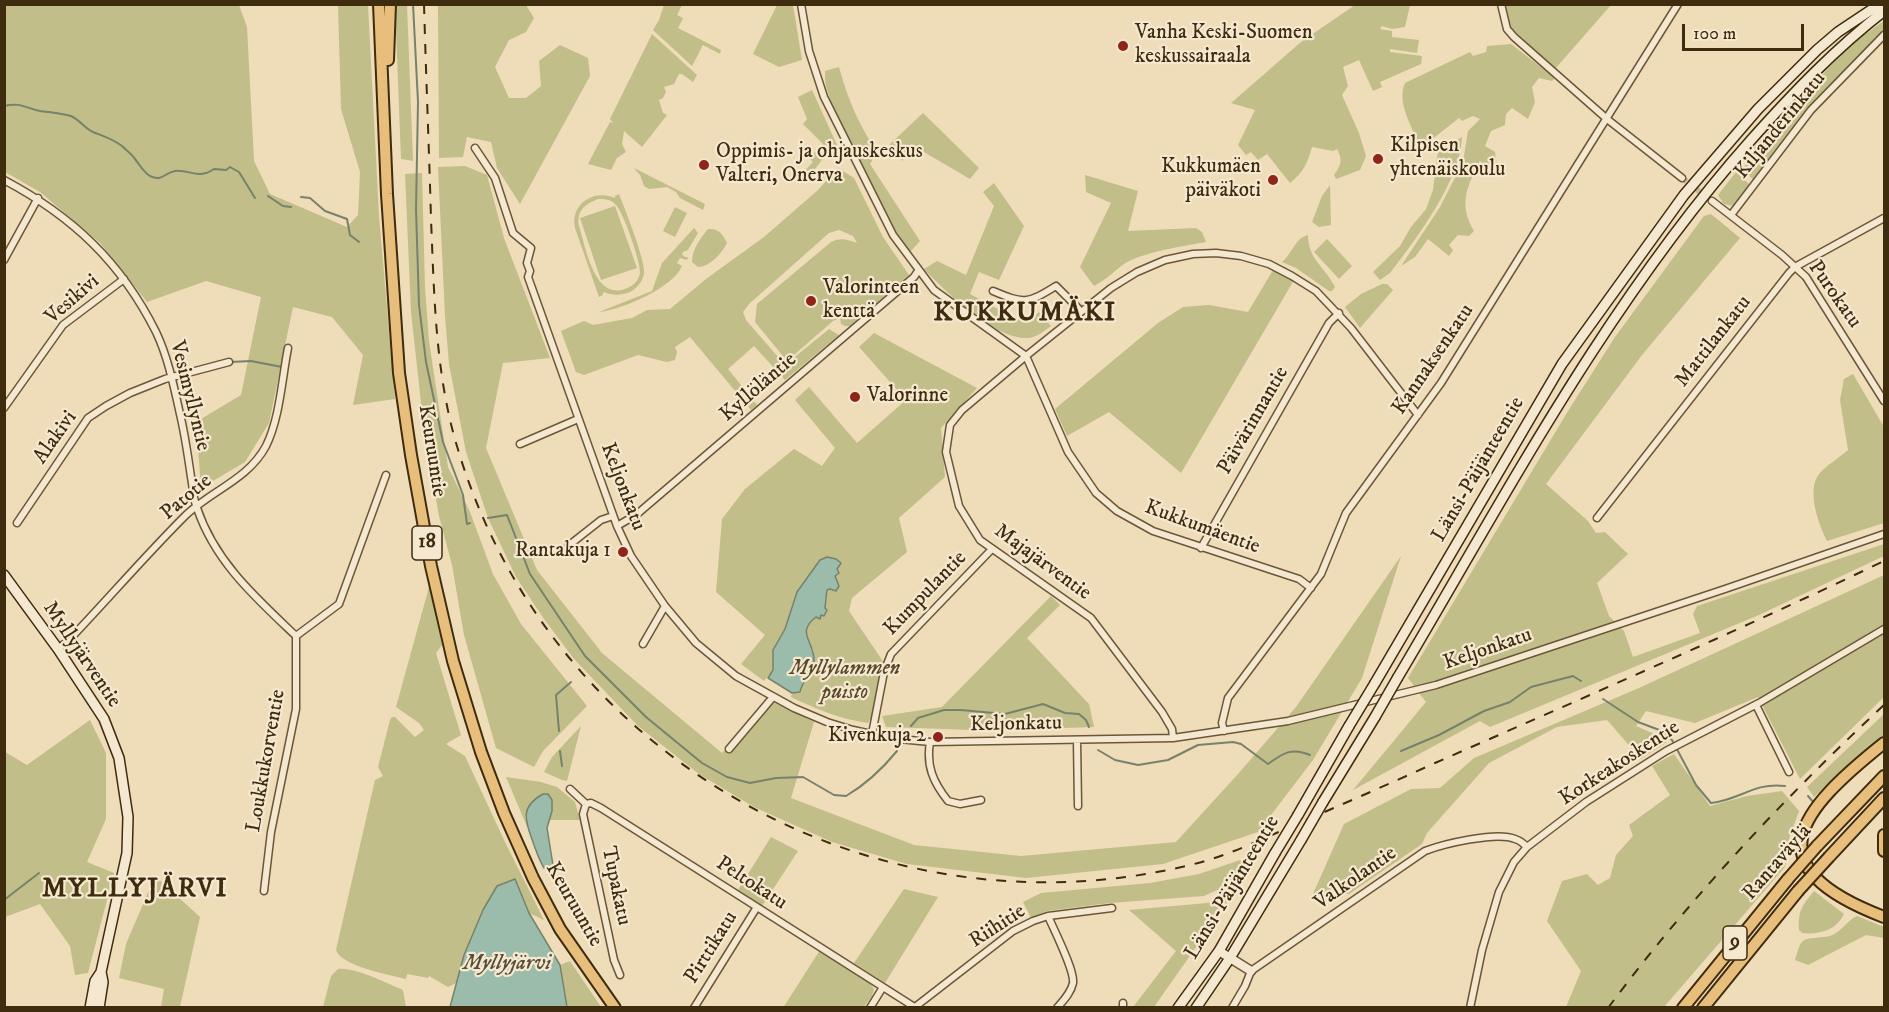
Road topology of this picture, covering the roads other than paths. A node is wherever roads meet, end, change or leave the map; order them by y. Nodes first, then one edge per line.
1 (380, 4) edge
2 (390, 4) edge
3 (801, 4) edge
4 (1501, 4) edge
5 (1678, 4) edge
6 (1880, 4) edge
7 (1884, 11) edge
8 (1884, 35) edge
9 (1607, 119) junction
10 (384, 135) junction
11 (475, 148) dead end
12 (1682, 178) tunnel mouth
13 (4, 180) edge
14 (38, 198) junction
15 (1712, 201) tunnel mouth
16 (1731, 215) junction
17 (1884, 218) edge
18 (4, 260) edge
19 (1795, 267) junction
20 (918, 271) junction
21 (124, 279) junction
22 (993, 291) dead end
23 (1078, 308) dead end
24 (1339, 313) junction
25 (288, 348) dead end
26 (1026, 356) junction
27 (229, 362) dead end
28 (172, 377) junction
29 (1884, 401) edge
30 (4, 408) edge
31 (1418, 415) junction
32 (578, 419) junction
33 (520, 444) dead end
34 (386, 475) dead end
35 (196, 507) junction
36 (613, 516) junction
37 (1597, 518) dead end
38 (17, 523) dead end
39 (617, 526) junction
40 (1884, 534) edge
41 (568, 546) dead end
42 (1201, 548) junction
43 (992, 549) junction
44 (4, 575) edge
45 (1311, 588) junction
46 (665, 606) junction
47 (1884, 629) edge
48 (296, 636) junction
49 (643, 644) dead end
50 (58, 649) junction
51 (773, 697) junction
52 (1756, 705) junction
53 (1224, 731) junction
54 (872, 735) junction
55 (1173, 738) junction
56 (1077, 740) junction
57 (930, 742) junction
58 (1884, 743) edge
59 (729, 749) dead end
60 (1789, 772) dead end
61 (1884, 776) edge
62 (570, 789) dead end
63 (1884, 798) edge
64 (981, 800) dead end
65 (586, 804) junction
66 (1078, 806) dead end
67 (1884, 835) edge
68 (1527, 847) junction
69 (1884, 851) edge
70 (264, 891) dead end
71 (757, 907) junction
72 (1112, 908) dead end
73 (1048, 916) junction
74 (1884, 917) edge
75 (1219, 951) junction
76 (1230, 958) junction
77 (1251, 971) junction
78 (101, 972) junction
79 (620, 975) dead end
80 (883, 987) junction
81 (915, 1007) edge
82 (90, 1008) edge
83 (99, 1008) edge
84 (615, 1008) edge
85 (694, 1008) edge
86 (870, 1008) edge
87 (1057, 1008) edge
88 (1178, 1008) edge
89 (1196, 1008) edge
90 (1232, 1008) edge
91 (1470, 1008) edge
92 (1683, 1008) edge
93 (1703, 1008) edge

1 - 10 highway, Keuruuntie / 18
2 - 10 highway
3 - 20 street
4 - 9 street
5 - 9 street, Kannaksenkatu
6 - 75 main road, Länsi-Päijänteentie, bridge
7 - 76 main road, Länsi-Päijänteentie, bridge
8 - 16 street, Kiljanderinkatu
9 - 12 street
9 - 31 street, Kannaksenkatu
10 - 84 highway, Keuruuntie / 18
11 - 32 street, Keljonkatu
13 - 14 street, Vesimyllyntie
14 - 18 street
14 - 21 street, Vesimyllyntie
15 - 16 street, Purokatu
16 - 19 street, Purokatu
17 - 19 street, Mattilankatu
19 - 29 street, Purokatu
19 - 37 street, Mattilankatu
20 - 26 street
20 - 39 street, Kyllöläntie
21 - 28 street, Vesimyllyntie
21 - 30 street, Vesikivi
22 - 23 street
24 - 26 street, Majajärventie
24 - 31 street, Majajärventie
24 - 42 street, Päivärinnantie
25 - 35 street, Patotie
26 - 42 street, Kukkumäentie
26 - 43 street, Majajärventie
27 - 28 street, Alakivi
28 - 35 street, Vesimyllyntie
28 - 38 street, Alakivi
31 - 45 street, Kannaksenkatu
32 - 33 street
32 - 36 street, Keljonkatu
34 - 48 street
35 - 48 street, Vesimyllyntie
35 - 50 street, Patotie
36 - 39 street, Keljonkatu
36 - 41 street
39 - 46 street, Keljonkatu
40 - 53 street, Keljonkatu
42 - 45 street, Kukkumäentie
43 - 54 street, Kumpulantie
43 - 55 street, Majajärventie
44 - 50 main road, Myllyjärventie
45 - 53 street, Kannaksenkatu
46 - 49 street
46 - 51 street, Keljonkatu
47 - 52 street, Korkeakoskentie
48 - 70 street, Loukkukorventie
50 - 78 main road, Myllyjärventie
51 - 54 street, Keljonkatu
51 - 59 street
52 - 60 street
52 - 68 street, Korkeakoskentie
53 - 55 street, Keljonkatu
54 - 57 street, Keljonkatu
55 - 56 street, Keljonkatu
56 - 57 street, Keljonkatu
56 - 66 street
57 - 64 street
58 - 74 highway
61 - 92 highway, Rantaväylä / 9, bridge
62 - 65 street, Peltokatu
63 - 93 highway, Rantaväylä / 9, bridge
65 - 71 street, Peltokatu
65 - 79 street, Tupakatu
67 - 69 highway
68 - 77 street, Valkolantie
68 - 91 street, Korkeakoskentie
71 - 80 street, Peltokatu
71 - 85 street, Pirttikatu
72 - 73 street, Riihitie
73 - 81 street, Riihitie
73 - 87 street
75 - 76 street
75 - 88 main road, Länsi-Päijänteentie
76 - 77 street
76 - 89 main road, Länsi-Päijänteentie
77 - 90 street, Valkolantie
78 - 82 main road, Myllyjärventie
78 - 83 main road, Myllyjärventie
80 - 81 street, Peltokatu
80 - 86 street

